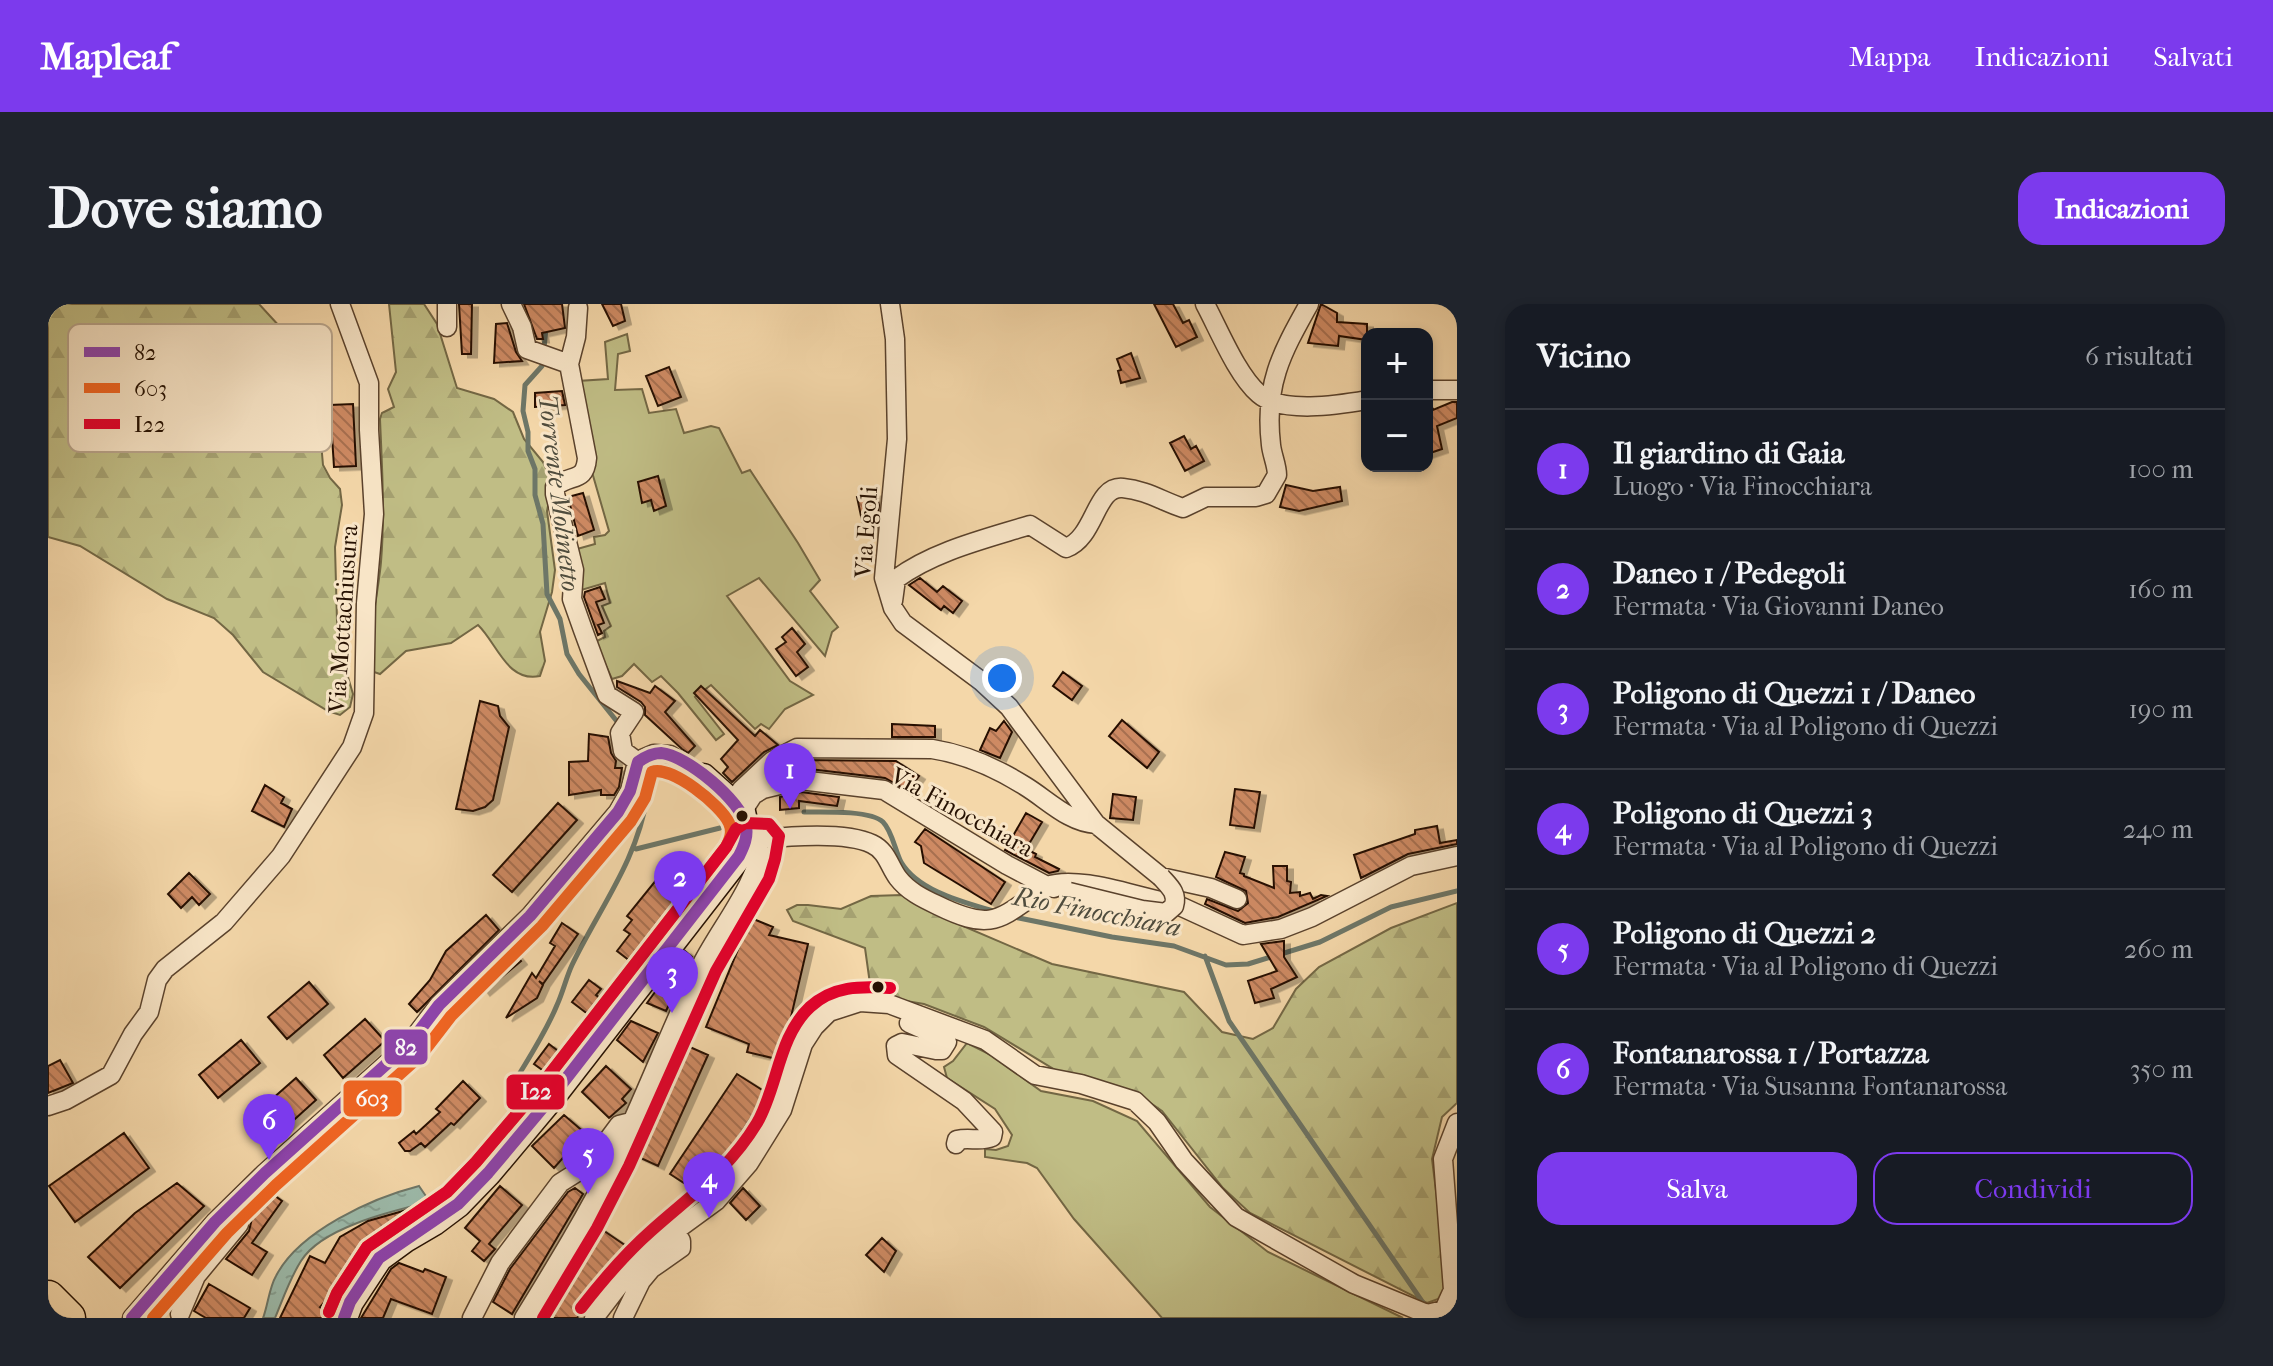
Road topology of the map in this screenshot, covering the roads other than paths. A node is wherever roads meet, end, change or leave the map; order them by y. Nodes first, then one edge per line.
1 (340, 304) edge
2 (447, 304) edge
3 (511, 304) edge
4 (890, 304) edge
5 (1205, 304) edge
6 (1309, 304) edge
7 (578, 308) dead end
8 (447, 327) dead end
9 (562, 361) junction
10 (1433, 390) edge
11 (1457, 390) edge
12 (1269, 400) junction
13 (1361, 401) edge
14 (893, 608) junction
15 (638, 762) junction
16 (703, 777) joint
17 (763, 789) junction
18 (742, 812) junction
19 (1096, 824) junction
20 (756, 839) junction
21 (1457, 856) edge
22 (1161, 877) junction
23 (1042, 890) junction
24 (1237, 899) dead end
25 (889, 1004) junction
26 (48, 1106) edge
27 (631, 1122) junction
28 (1457, 1123) edge
29 (956, 1144) dead end
30 (227, 1210) junction
31 (675, 1231) junction
32 (48, 1298) edge
33 (180, 1314) dead end
34 (68, 1318) edge
35 (132, 1318) edge
36 (344, 1318) edge
37 (472, 1318) edge
38 (524, 1318) edge
39 (594, 1318) edge
40 (623, 1318) edge

1 - 26 street, Via Mottachiusura
2 - 8 street
3 - 9 street
4 - 14 street, Via Egoli
5 - 12 street
6 - 12 street
7 - 9 street
9 - 15 street
10 - 11 street
12 - 13 street
12 - 14 street
14 - 19 street, Via Egoli
15 - 16 street
15 - 30 street
16 - 18 street
17 - 18 street
17 - 19 street, Via Egoli
17 - 23 street, Via Finocchiara
18 - 20 street
19 - 22 street, Via Egoli
20 - 23 street
20 - 27 street
20 - 36 street
21 - 23 street, Via Finocchiara
22 - 23 street, bridge
22 - 24 street
25 - 28 street
25 - 29 street
25 - 31 street
27 - 37 street
27 - 38 street
30 - 33 street
30 - 35 street
31 - 39 street
31 - 40 street
32 - 34 highway

